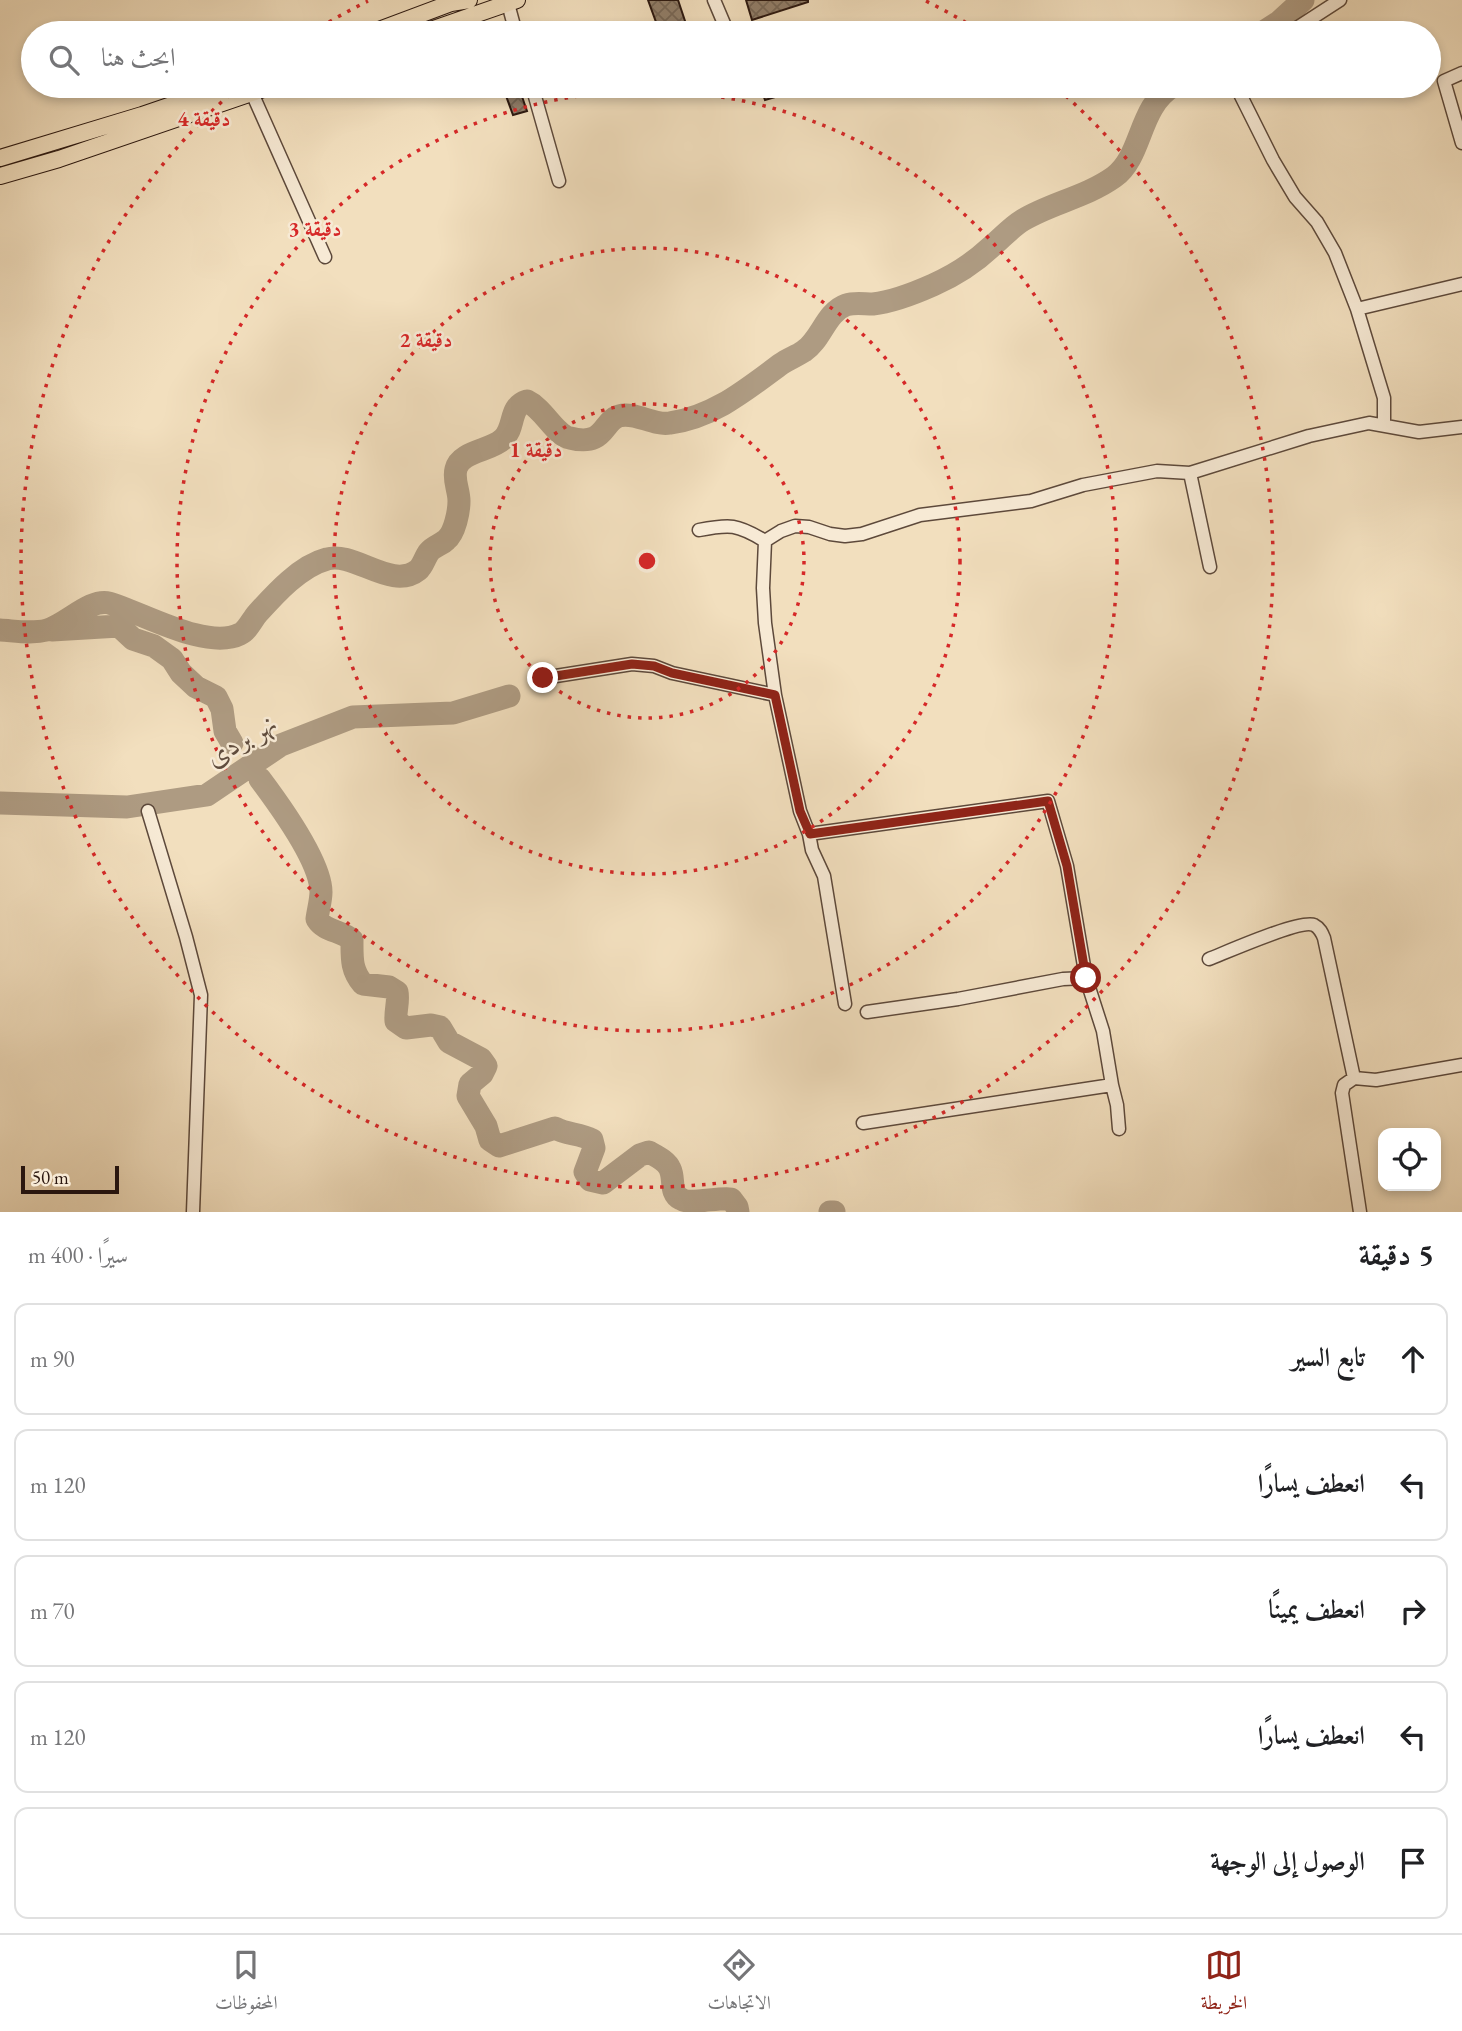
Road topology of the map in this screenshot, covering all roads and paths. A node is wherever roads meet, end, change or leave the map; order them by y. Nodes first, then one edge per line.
1 (470, 0) edge
2 (714, 0) edge
3 (1340, 0) edge
4 (500, 2) edge
5 (420, 15) junction
6 (404, 21) edge
7 (421, 21) edge
8 (452, 21) edge
9 (510, 21) edge
10 (723, 21) edge
11 (1308, 21) edge
12 (1462, 73) edge
13 (202, 98) edge
14 (233, 98) edge
15 (254, 98) edge
16 (535, 98) edge
17 (1241, 98) edge
18 (167, 115) junction
19 (1462, 143) edge
20 (0, 158) edge
21 (0, 176) edge
22 (559, 181) dead end
23 (325, 257) dead end
24 (1462, 285) edge
25 (1357, 309) junction
26 (1384, 424) junction
27 (1462, 428) edge
28 (1190, 473) junction
29 (699, 530) dead end
30 (765, 541) junction
31 (1210, 567) dead end
32 (543, 678) dead end
33 (775, 695) junction
34 (148, 811) dead end
35 (810, 834) junction
36 (1209, 959) dead end
37 (1086, 978) junction
38 (845, 1004) dead end
39 (867, 1012) dead end
40 (1462, 1066) edge
41 (1354, 1079) junction
42 (1112, 1085) junction
43 (863, 1123) dead end
44 (1119, 1129) dead end
45 (193, 1212) edge
46 (1360, 1212) edge

1 - 4 main road
1 - 5 main road
2 - 10 street
3 - 11 street
4 - 8 main road
4 - 9 street
5 - 6 main road
5 - 7 main road
12 - 19 street
13 - 18 main road
14 - 18 main road
15 - 23 street
16 - 22 street
17 - 25 street
18 - 20 main road
18 - 21 main road
24 - 25 street
25 - 26 street
26 - 27 street
26 - 28 street
28 - 30 street
28 - 31 street
29 - 30 street
30 - 33 street
32 - 33 street
33 - 35 street
34 - 45 street
35 - 37 street
35 - 38 street
36 - 41 street
37 - 39 street
37 - 42 street
40 - 41 street
41 - 46 street
42 - 43 street
42 - 44 street

